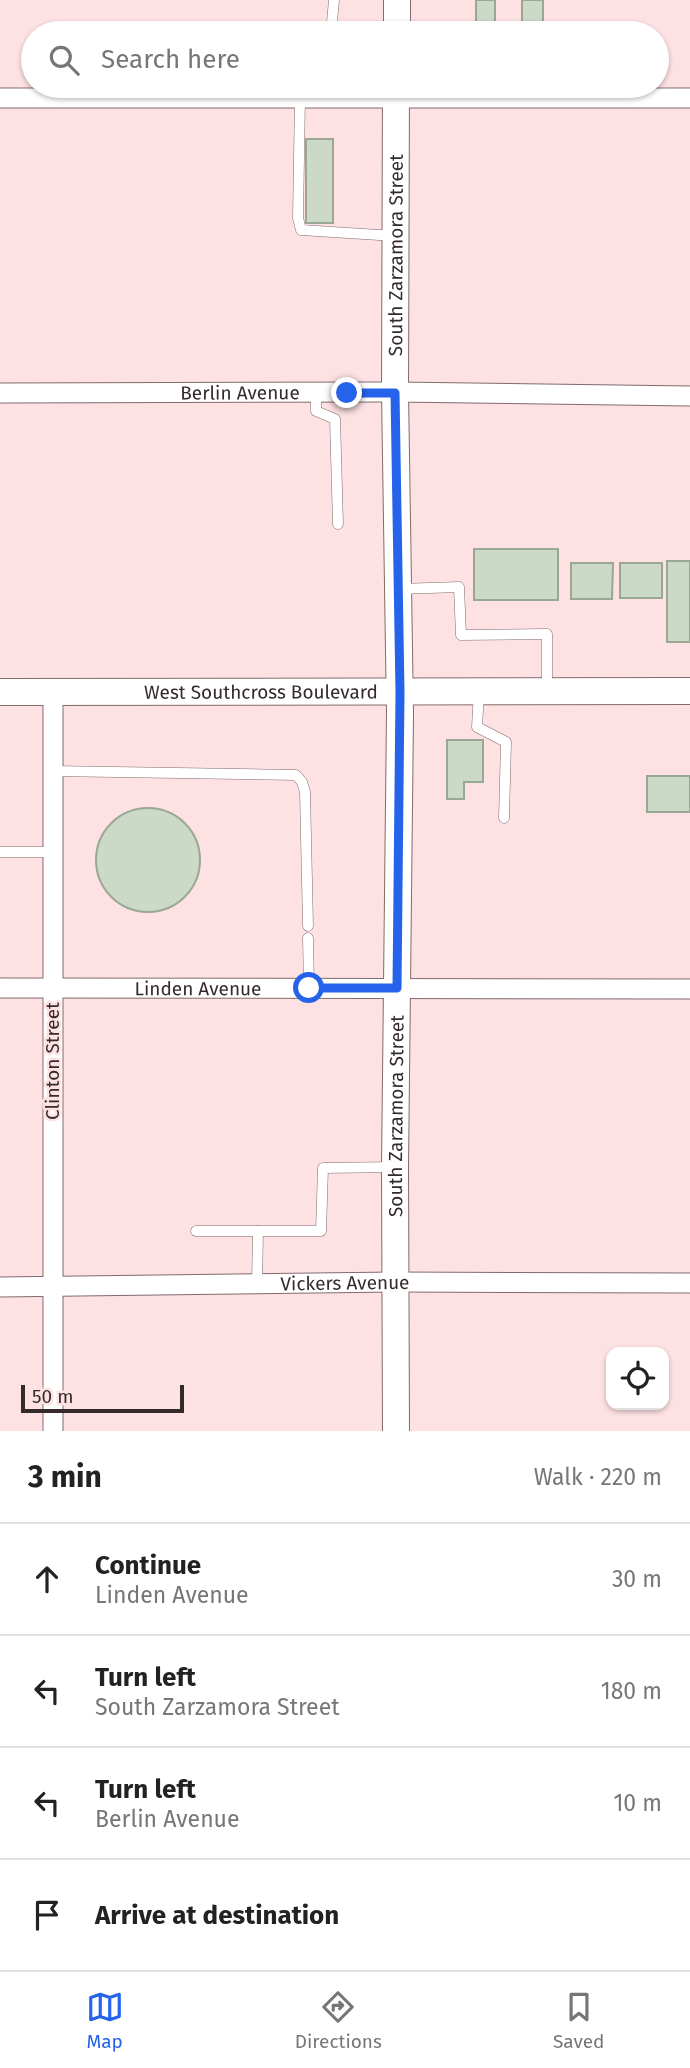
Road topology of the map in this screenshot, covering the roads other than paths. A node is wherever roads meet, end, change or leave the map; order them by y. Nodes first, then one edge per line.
1 (334, 0) edge
2 (397, 0) edge
3 (332, 21) edge
4 (397, 21) edge
5 (0, 97) edge
6 (21, 97) edge
7 (304, 98) edge
8 (396, 98) edge
9 (669, 98) edge
10 (690, 98) edge
11 (396, 236) junction
12 (0, 393) edge
13 (316, 393) junction
14 (395, 393) junction
15 (690, 396) edge
16 (338, 524) dead end
17 (398, 589) junction
18 (547, 691) junction
19 (690, 691) edge
20 (0, 692) edge
21 (53, 692) junction
22 (400, 692) junction
23 (479, 692) junction
24 (52, 771) junction
25 (504, 818) dead end
26 (0, 852) edge
27 (52, 852) junction
28 (308, 926) dead end
29 (308, 938) dead end
30 (0, 988) edge
31 (52, 988) junction
32 (309, 988) junction
33 (397, 988) junction
34 (690, 989) edge
35 (395, 1167) junction
36 (196, 1231) dead end
37 (258, 1231) junction
38 (395, 1282) junction
39 (690, 1283) edge
40 (257, 1284) junction
41 (0, 1287) edge
42 (52, 1287) junction
43 (54, 1431) edge
44 (396, 1431) edge

1 - 3 lane
2 - 4 main road
5 - 6 street
7 - 11 lane
8 - 11 main road, South Zarzamora Street
9 - 10 street
11 - 14 main road, South Zarzamora Street
12 - 13 street, Berlin Avenue
13 - 14 street, Berlin Avenue
13 - 16 lane
14 - 15 street, Berlin Avenue
14 - 17 main road, South Zarzamora Street
17 - 18 lane
17 - 22 main road, South Zarzamora Street
18 - 19 main road, West Southcross Boulevard
18 - 23 main road, West Southcross Boulevard
20 - 21 main road, West Southcross Boulevard
21 - 22 main road, West Southcross Boulevard
21 - 24 street, Clinton Street
22 - 23 main road, West Southcross Boulevard
22 - 33 main road, South Zarzamora Street
23 - 25 lane
24 - 27 street, Clinton Street
24 - 28 lane
26 - 27 lane
27 - 31 street, Clinton Street
29 - 32 lane
30 - 31 street, Linden Avenue
31 - 32 street, Linden Avenue
31 - 42 street, Clinton Street
32 - 33 street, Linden Avenue
33 - 34 street, Linden Avenue
33 - 35 main road, South Zarzamora Street
35 - 37 lane
35 - 38 main road, South Zarzamora Street
36 - 37 lane
37 - 40 lane
38 - 39 street, Vickers Avenue
38 - 40 street, Vickers Avenue
38 - 44 main road, South Zarzamora Street
40 - 42 street, Vickers Avenue
41 - 42 street, Vickers Avenue
42 - 43 street, Clinton Street

